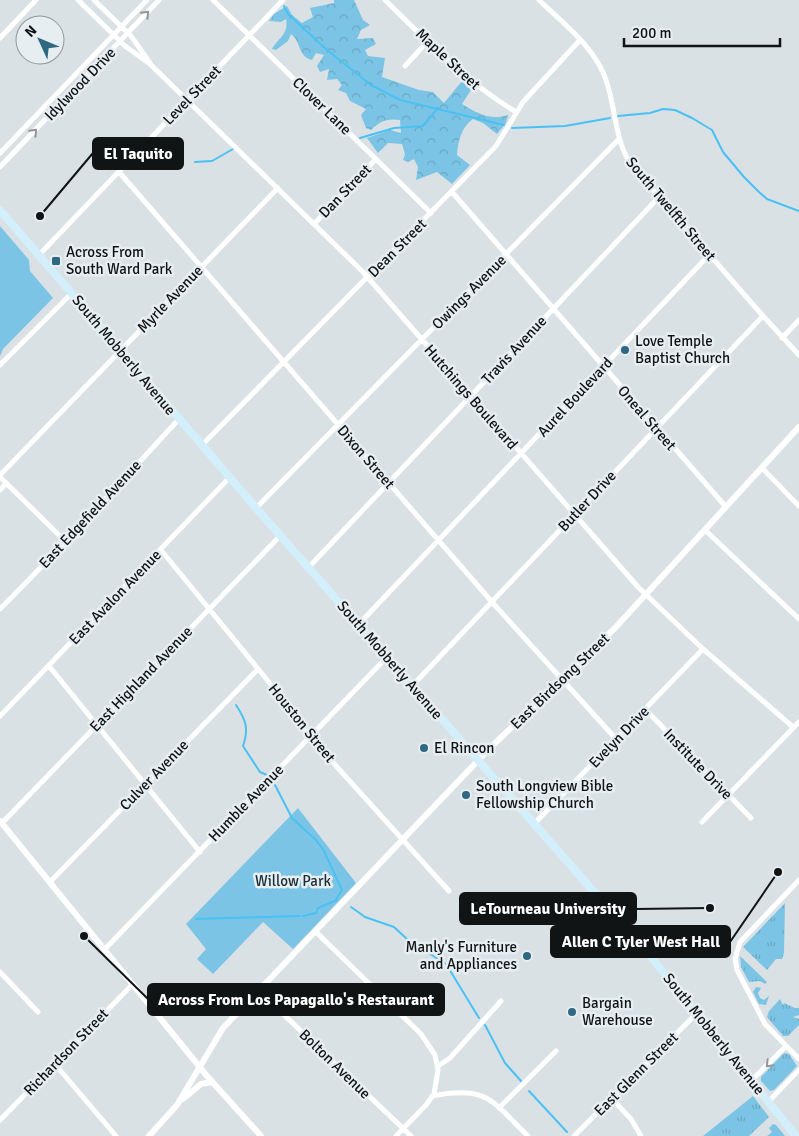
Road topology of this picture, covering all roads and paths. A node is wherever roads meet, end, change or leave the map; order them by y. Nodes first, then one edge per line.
1 (36, 0) edge
2 (78, 0) edge
3 (94, 0) edge
4 (147, 0) edge
5 (159, 0) edge
6 (213, 0) edge
7 (283, 0) edge
8 (385, 0) edge
9 (539, 0) edge
10 (122, 27) junction
11 (128, 33) junction
12 (114, 35) junction
13 (250, 35) junction
14 (0, 38) edge
15 (580, 40) junction
16 (120, 41) junction
17 (428, 42) junction
18 (150, 64) junction
19 (405, 66) dead end
20 (188, 100) junction
21 (516, 112) junction
22 (619, 139) junction
23 (0, 153) edge
24 (376, 159) junction
25 (0, 167) edge
26 (119, 172) junction
27 (278, 188) junction
28 (452, 192) junction
29 (659, 197) junction
30 (0, 210) edge
31 (431, 213) junction
32 (314, 223) junction
33 (38, 255) junction
34 (506, 255) junction
35 (709, 255) junction
36 (201, 268) junction
37 (368, 277) junction
38 (72, 294) junction
39 (553, 309) junction
40 (762, 316) junction
41 (799, 320) edge
42 (782, 338) junction
43 (421, 340) junction
44 (120, 350) junction
45 (799, 355) edge
46 (283, 362) junction
47 (0, 365) edge
48 (603, 368) junction
49 (470, 396) junction
50 (179, 419) junction
51 (338, 425) junction
52 (799, 427) edge
53 (656, 429) junction
54 (202, 445) junction
55 (521, 455) junction
56 (762, 468) junction
57 (0, 476) edge
58 (230, 478) junction
59 (388, 483) junction
60 (6, 484) junction
61 (0, 490) edge
62 (799, 506) edge
63 (726, 507) junction
64 (256, 508) junction
65 (574, 515) junction
66 (705, 530) junction
67 (280, 536) junction
68 (439, 541) junction
69 (66, 542) junction
70 (160, 550) junction
71 (308, 568) junction
72 (646, 595) junction
73 (492, 602) junction
74 (0, 608) edge
75 (208, 609) junction
76 (799, 619) edge
77 (358, 625) junction
78 (703, 649) junction
79 (386, 657) junction
80 (50, 666) junction
81 (258, 668) junction
82 (562, 680) junction
83 (412, 686) junction
84 (645, 709) junction
85 (0, 716) edge
86 (799, 722) edge
87 (98, 725) junction
88 (794, 727) junction
89 (310, 737) junction
90 (616, 739) junction
91 (478, 761) junction
92 (145, 785) junction
93 (728, 795) junction
94 (751, 818) dead end
95 (1, 822) edge
96 (702, 822) dead end
97 (534, 824) junction
98 (403, 841) junction
99 (200, 852) junction
100 (799, 880) edge
101 (50, 882) junction
102 (449, 890) dead end
103 (316, 932) junction
104 (105, 949) junction
105 (0, 972) edge
106 (133, 984) junction
107 (259, 991) junction
108 (501, 1001) dead end
109 (38, 1012) dead end
110 (698, 1013) junction
111 (786, 1046) junction
112 (556, 1051) dead end
113 (799, 1059) edge
114 (54, 1063) junction
115 (438, 1066) junction
116 (199, 1067) junction
117 (799, 1070) edge
118 (751, 1081) junction
119 (212, 1082) junction
120 (432, 1096) junction
121 (611, 1098) junction
122 (768, 1102) junction
123 (177, 1105) junction
124 (500, 1108) junction
125 (0, 1120) edge
126 (404, 1129) junction
127 (116, 1136) edge
128 (149, 1136) edge
129 (261, 1136) edge
130 (396, 1136) edge
131 (411, 1136) edge
132 (528, 1136) edge
133 (574, 1136) edge
134 (641, 1136) edge
135 (796, 1136) edge

1 - 14 street
2 - 12 street, Hutchings Boulevard
3 - 10 street, Hutchings Boulevard
4 - 10 street, Idylwood Drive
11 -> 5 street, Idylwood Drive
6 - 13 street, Clover Lane
7 - 13 street, Level Street
8 - 17 street, Maple Street
9 - 15 street, South Twelfth Street
10 - 11 street, Hutchings Boulevard
10 - 12 street, Idylwood Drive
11 - 16 street, Idylwood Drive
11 - 18 street, Hutchings Boulevard
12 - 16 street, Hutchings Boulevard
12 - 23 street, Idylwood Drive
13 - 20 street, Level Street
13 - 24 street, Clover Lane
15 - 21 street, Dean Street
15 - 22 street, South Twelfth Street
16 - 18 street, Hutchings Boulevard
25 -> 16 street, Idylwood Drive
17 - 19 street
17 - 21 street, Maple Street
18 - 20 street, Hutchings Boulevard
20 - 26 street, Level Street
20 - 27 street, Hutchings Boulevard
21 - 28 street, Dean Street
22 - 29 street, South Twelfth Street
22 - 34 street, Owings Avenue
24 - 31 street, Clover Lane
24 - 32 street, Dan Street
26 - 33 street, Level Street
26 - 36 street, Dixon Street
27 - 32 street, Hutchings Boulevard
27 - 36 street, Myrle Avenue
28 - 31 street, Dean Street
28 - 34 street, Oneal Street
29 - 35 street, South Twelfth Street
29 - 39 street, Travis Avenue
30 - 33 main road, South Mobberly Avenue
31 - 37 street, Dean Street
32 - 37 street, Hutchings Boulevard
33 - 38 main road, South Mobberly Avenue
34 - 39 street, Oneal Street
34 - 43 street, Owings Avenue
35 - 40 street, South Twelfth Street
35 - 48 street, Aurel Boulevard
36 - 44 street, Myrle Avenue
36 - 46 street, Dixon Street
37 - 43 street, Hutchings Boulevard
37 - 46 street, Dean Street
38 - 44 main road, South Mobberly Avenue
38 - 47 street
39 - 48 street, Oneal Street
39 - 49 street, Travis Avenue
40 - 42 street, South Twelfth Street
40 - 53 street, Butler Drive
41 - 42 street
42 - 45 street, South Twelfth Street
43 - 49 street, Hutchings Boulevard
43 - 51 street, Owings Avenue
44 - 50 main road, South Mobberly Avenue
44 - 57 street, Myrle Avenue
46 - 51 street, Dixon Street
46 - 54 street, Dean Street
48 - 53 street, Oneal Street
48 - 55 street, Aurel Boulevard
49 - 55 street, Hutchings Boulevard
49 - 59 street, Travis Avenue
50 - 54 main road, South Mobberly Avenue
50 - 69 street, East Edgefield Avenue
51 - 59 street, Dixon Street
51 - 64 street, Owings Avenue
52 - 56 street, East Birdsong Street
53 - 63 street, Oneal Street
53 - 65 street, Butler Drive
54 - 58 main road, South Mobberly Avenue
55 - 65 street, Hutchings Boulevard
55 - 68 street, Aurel Boulevard
56 - 62 street
56 - 63 street, East Birdsong Street
57 - 60 street
58 - 64 main road, South Mobberly Avenue
58 - 70 street, East Avalon Avenue
59 - 68 street, Dixon Street
59 - 71 street, Travis Avenue
60 - 61 street
60 - 69 street
63 - 66 street, East Birdsong Street
64 - 67 main road, South Mobberly Avenue
65 - 72 street, Hutchings Boulevard
65 - 73 street, Butler Drive
66 - 72 street, East Birdsong Street
66 - 76 street
67 - 71 main road, South Mobberly Avenue
67 - 75 street, East Highland Avenue
68 - 73 street, Dixon Street
68 - 77 street, Aurel Boulevard
69 - 74 street, East Edgefield Avenue
70 - 75 street, Houston Street
70 - 80 street, East Avalon Avenue
71 - 77 main road, South Mobberly Avenue
72 - 78 street, Hutchings Boulevard
72 - 82 street, East Birdsong Street
73 - 82 street, Dixon Street
73 - 83 street, Butler Drive
75 - 81 street, Houston Street
75 - 87 street, East Highland Avenue
77 - 79 main road, South Mobberly Avenue
78 - 84 street, Evelyn Drive
78 - 88 street, Hutchings Boulevard
79 - 83 main road, South Mobberly Avenue
79 - 89 street, Humble Avenue
80 - 85 street, East Avalon Avenue
80 - 87 street
81 - 89 street, Houston Street
81 - 92 street, Culver Avenue
82 - 90 street, Dixon Street
82 - 91 street, East Birdsong Street
83 - 91 main road, South Mobberly Avenue
84 - 90 street, Evelyn Drive
84 - 93 street, Institute Drive
86 - 88 street
87 - 92 street
87 - 95 street, East Highland Avenue
88 - 93 street
89 - 98 street, Houston Street
89 - 99 street, Humble Avenue
90 - 97 street, Evelyn Drive
91 - 97 main road, South Mobberly Avenue
91 - 98 street, East Birdsong Street
92 - 99 street
92 - 101 street, Culver Avenue
93 - 94 street, Institute Drive
93 - 96 street
95 - 101 street
97 - 110 main road, South Mobberly Avenue
98 - 102 street, Houston Street
98 - 103 street, East Birdsong Street
99 - 104 street, Humble Avenue
100 - 111 street
101 - 104 street
103 - 107 street, East Birdsong Street
103 - 115 street
104 - 106 street
105 - 109 street
106 - 114 street, Richardson Street
106 - 116 street
107 - 116 street, East Birdsong Street
107 - 126 street, Bolton Avenue
108 - 115 street
110 - 118 main road, South Mobberly Avenue
110 - 121 street, East Glenn Street
111 - 113 street
111 -> 118 street
112 - 124 street
114 - 125 street, Richardson Street
114 - 127 street
115 - 120 street
116 - 119 street
116 - 123 street, East Birdsong Street
117 - 122 street
118 - 122 main road, South Mobberly Avenue
119 - 123 street
119 - 129 street
120 - 124 street
120 - 126 street
121 - 133 street, East Glenn Street
121 - 134 street
122 - 135 main road, South Mobberly Avenue
123 - 128 street
124 - 132 street
126 - 130 street
126 - 131 street, Bolton Avenue

